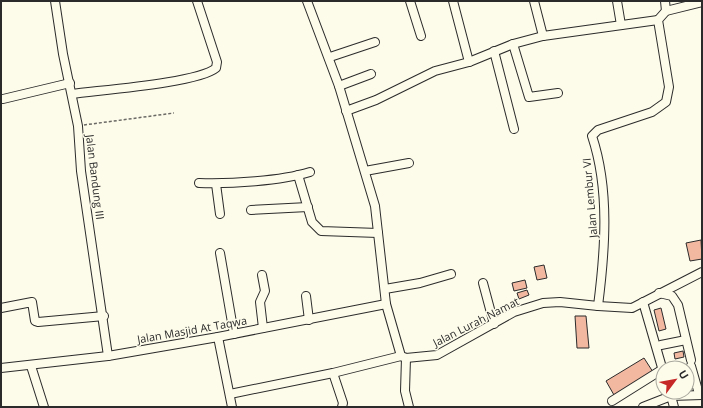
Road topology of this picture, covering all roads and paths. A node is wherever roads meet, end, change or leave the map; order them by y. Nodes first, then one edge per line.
1 (55, 1) edge
2 (197, 1) edge
3 (307, 1) edge
4 (410, 1) edge
5 (453, 1) edge
6 (534, 1) edge
7 (618, 1) edge
8 (665, 1) edge
9 (702, 2) edge
10 (666, 11) junction
11 (658, 20) junction
12 (621, 25) junction
13 (421, 36) dead end
14 (543, 36) junction
15 (375, 42) dead end
16 (514, 44) junction
17 (494, 52) junction
18 (330, 56) junction
19 (469, 62) junction
20 (371, 74) dead end
21 (70, 83) junction
22 (339, 86) junction
23 (558, 93) dead end
24 (72, 94) junction
25 (3, 99) dead end
26 (346, 111) junction
27 (174, 113) dead end
28 (78, 126) junction
29 (514, 129) dead end
30 (409, 163) dead end
31 (366, 171) junction
32 (310, 172) dead end
33 (298, 176) junction
34 (199, 183) dead end
35 (216, 184) junction
36 (308, 207) junction
37 (251, 210) dead end
38 (220, 214) dead end
39 (378, 233) junction
40 (220, 253) dead end
41 (702, 272) edge
42 (451, 274) dead end
43 (262, 275) dead end
44 (483, 283) dead end
45 (385, 288) junction
46 (659, 293) junction
47 (306, 296) dead end
48 (643, 302) junction
49 (386, 304) junction
50 (598, 306) junction
51 (1, 308) edge
52 (104, 316) junction
53 (309, 320) junction
54 (494, 324) junction
55 (263, 328) junction
56 (234, 334) junction
57 (218, 337) junction
58 (686, 340) junction
59 (661, 345) dead end
60 (108, 356) junction
61 (403, 357) junction
62 (660, 360) edge
63 (1, 366) edge
64 (31, 366) junction
65 (333, 373) junction
66 (655, 375) edge
67 (230, 394) junction
68 (700, 394) edge
69 (658, 400) edge
70 (612, 401) dead end
71 (44, 407) edge
72 (232, 407) edge
73 (342, 407) edge
74 (410, 407) edge
75 (643, 407) edge

1 - 21 street, Jalan Bandung III
2 - 24 street
3 - 18 street
4 - 13 street
5 - 19 street
6 - 14 street
7 - 12 street
8 - 10 street
9 - 10 street
10 - 11 street
11 - 12 street
11 - 50 street, Jalan Lembur VI
12 - 14 street
14 - 16 street
15 - 18 street
16 - 17 street
16 - 23 street
17 - 19 street
17 - 29 street
18 - 22 street
19 - 26 street
20 - 22 street
21 - 24 street, Jalan Bandung III
21 - 25 street
22 - 26 street
24 - 28 street, Jalan Bandung III
26 - 31 street
27 - 28 path
28 - 52 street, Jalan Bandung III
30 - 31 street
31 - 39 street
32 - 33 street
33 - 35 street
33 - 36 street
34 - 35 street
35 - 38 street
36 - 37 street
36 - 39 street
39 - 45 street
40 - 56 street
41 - 46 street, Jalan Lurah Namat
42 - 45 street
43 - 55 street
44 - 54 street
45 - 49 street
46 - 48 street, Jalan Lurah Namat
46 - 58 street
47 - 53 street
48 - 50 street, Jalan Lurah Namat
48 - 62 street
49 - 53 street, Jalan Masjid At Taqwa
49 - 61 street
50 - 54 street, Jalan Lurah Namat
51 - 52 street
52 - 60 street, Jalan Bandung III
53 - 55 street, Jalan Masjid At Taqwa
54 - 61 street, Jalan Lurah Namat
55 - 56 street, Jalan Masjid At Taqwa
56 - 57 street, Jalan Masjid At Taqwa
57 - 60 street, Jalan Masjid At Taqwa
57 - 67 street
58 - 59 street
58 - 68 street
60 - 64 street, Jalan Masjid At Taqwa
61 - 65 street, Jalan Lurah Namat
61 - 74 street
63 - 64 street, Jalan Masjid At Taqwa
64 - 71 street
65 - 67 street, Jalan Lurah Namat
65 - 73 street
66 - 70 street
67 - 72 street
69 - 75 street

